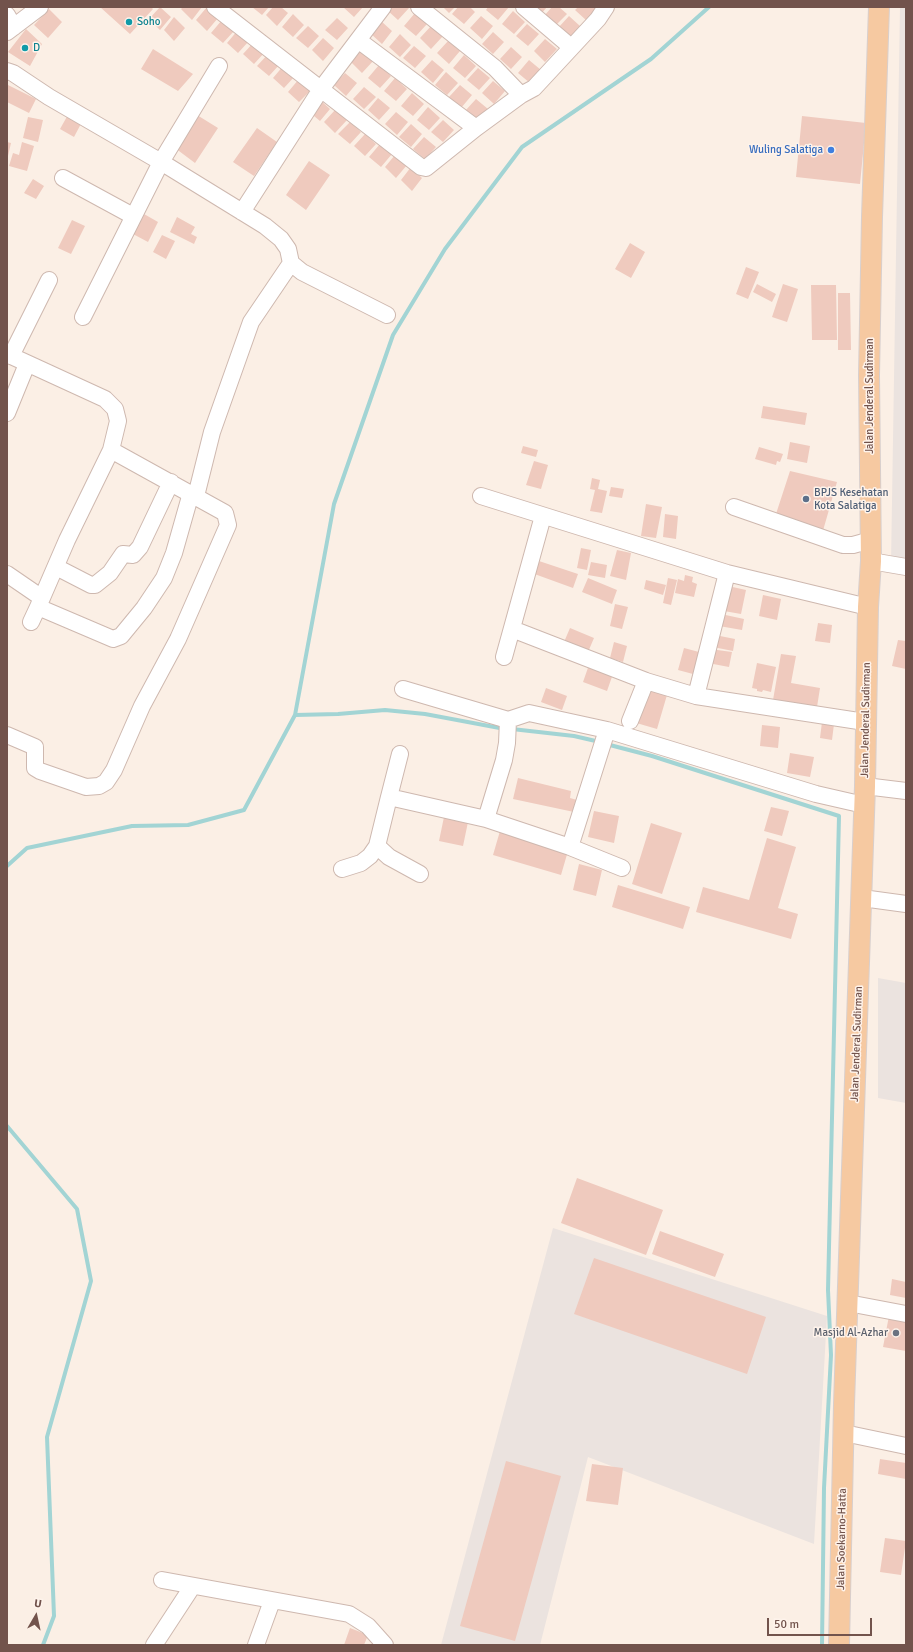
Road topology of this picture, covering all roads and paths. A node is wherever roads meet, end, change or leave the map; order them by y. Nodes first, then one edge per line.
1 (40, 7) edge
2 (215, 7) edge
3 (383, 7) edge
4 (419, 7) edge
5 (524, 7) edge
6 (606, 7) edge
7 (879, 7) edge
8 (9, 25) edge
9 (358, 40) junction
10 (571, 47) junction
11 (219, 66) dead end
12 (7, 71) edge
13 (321, 89) junction
14 (521, 95) junction
15 (476, 128) junction
16 (161, 162) junction
17 (62, 178) dead end
18 (242, 212) junction
19 (133, 216) junction
20 (291, 263) junction
21 (49, 280) dead end
22 (387, 315) dead end
23 (84, 317) dead end
24 (9, 355) edge
25 (27, 364) junction
26 (7, 413) edge
27 (112, 450) junction
28 (171, 482) junction
29 (194, 494) junction
30 (481, 496) dead end
31 (734, 507) dead end
32 (543, 516) junction
33 (870, 540) junction
34 (871, 561) junction
35 (56, 567) junction
36 (906, 567) edge
37 (727, 573) junction
38 (7, 574) edge
39 (40, 602) junction
40 (868, 607) junction
41 (31, 622) dead end
42 (512, 629) junction
43 (504, 657) dead end
44 (646, 681) junction
45 (403, 689) dead end
46 (696, 696) junction
47 (630, 721) dead end
48 (865, 722) junction
49 (507, 730) junction
50 (7, 735) edge
51 (603, 740) junction
52 (400, 754) dead end
53 (906, 792) edge
54 (865, 796) junction
55 (389, 797) junction
56 (486, 819) junction
57 (377, 846) junction
58 (570, 847) junction
59 (622, 868) dead end
60 (342, 869) dead end
61 (420, 874) dead end
62 (862, 898) junction
63 (906, 904) edge
64 (848, 1303) junction
65 (906, 1314) edge
66 (844, 1433) junction
67 (906, 1446) edge
68 (162, 1580) dead end
69 (192, 1587) junction
70 (272, 1601) junction
71 (154, 1645) edge
72 (256, 1645) edge
73 (384, 1645) edge
74 (839, 1645) edge

1 - 8 street
2 - 13 street
3 - 9 street
4 - 14 street
5 - 10 street
6 - 10 street
7 - 33 main road, Jalan Jenderal Sudirman
9 - 13 street
9 - 15 street
10 - 14 street
11 - 16 street
12 - 16 street
13 - 15 street
13 - 18 street
14 - 15 street
16 - 18 street
16 - 19 street
17 - 19 street
18 - 20 street
19 - 23 street
20 - 22 street
20 - 29 street
21 - 24 street
24 - 25 street
25 - 26 street
25 - 27 street
27 - 28 street
27 - 35 street
28 - 29 street
28 - 35 street
29 - 39 street
29 - 50 street
30 - 32 street
31 - 33 street
32 - 37 street
32 - 42 street
33 - 34 main road, Jalan Jenderal Sudirman
34 - 36 street
34 - 40 main road, Jalan Jenderal Sudirman
35 - 39 street
37 - 40 street
37 - 46 street
38 - 39 street
39 - 41 street
40 - 48 main road, Jalan Jenderal Sudirman
42 - 43 street
42 - 44 street
44 - 46 street
44 - 47 street
45 - 49 street
46 - 48 street
48 - 54 main road, Jalan Jenderal Sudirman
49 - 51 street
49 - 56 street
51 - 54 street
51 - 58 street
52 - 55 street
53 - 54 street
54 - 62 main road, Jalan Jenderal Sudirman
55 - 56 street
55 - 57 street
56 - 58 street
57 - 60 street
57 - 61 street
58 - 59 street
62 - 63 street
62 - 64 main road, Jalan Jenderal Sudirman
64 - 65 street
64 - 66 main road, Jalan Jenderal Sudirman
66 - 67 street
66 - 74 main road, Jalan Soekarno-Hatta
68 - 69 street
69 - 70 street
69 - 71 street
70 - 72 street
70 - 73 street

